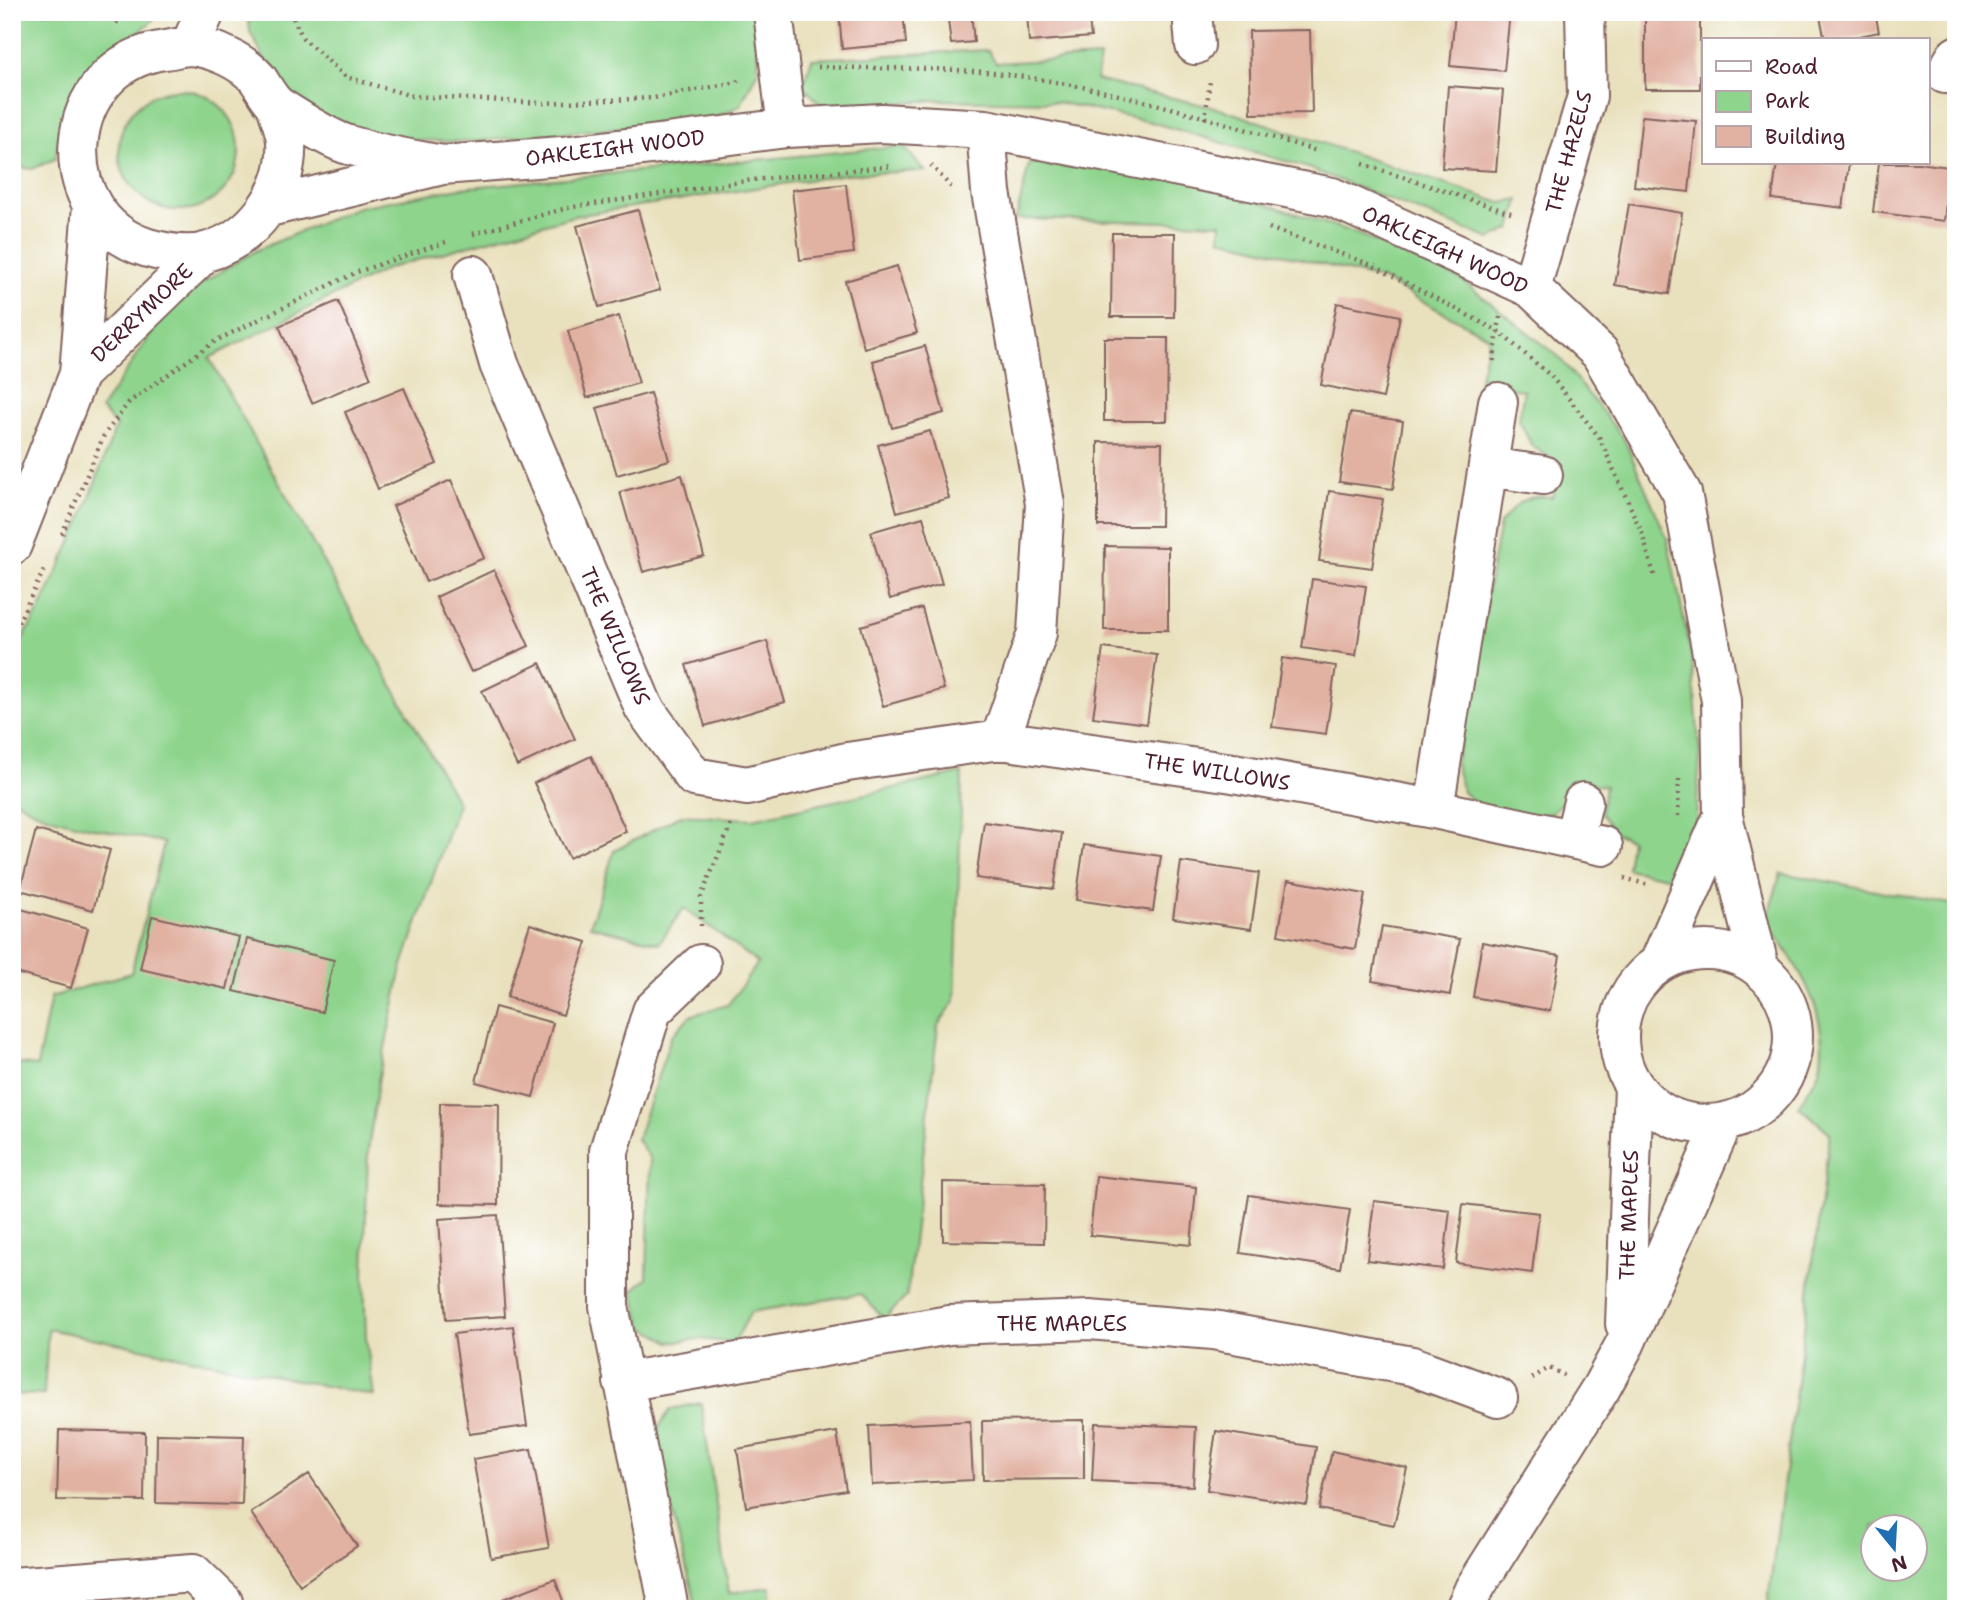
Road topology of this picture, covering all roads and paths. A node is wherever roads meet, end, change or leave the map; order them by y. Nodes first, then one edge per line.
1 (773, 12) edge
2 (1585, 12) edge
3 (197, 29) edge
4 (276, 105) junction
5 (787, 128) junction
6 (986, 129) junction
7 (442, 165) junction
8 (92, 205) junction
9 (269, 207) junction
10 (205, 252) junction
11 (472, 275) joint
12 (1518, 282) junction
13 (79, 374) junction
14 (1498, 402) dead end
15 (1488, 467) junction
16 (1543, 475) dead end
17 (60, 538) dead end
18 (12, 545) edge
19 (48, 562) dead end
20 (1656, 583) dead end
21 (12, 635) edge
22 (1000, 740) junction
23 (1680, 765) dead end
24 (747, 786) junction
25 (1583, 802) dead end
26 (1434, 809) junction
27 (1723, 816) junction
28 (1678, 820) dead end
29 (1588, 843) junction
30 (1653, 886) dead end
31 (1658, 962) junction
32 (701, 964) joint
33 (1759, 966) junction
34 (1634, 1086) junction
35 (1723, 1123) junction
36 (1625, 1344) junction
37 (623, 1382) junction
38 (1599, 1391) junction
39 (1498, 1398) joint
40 (12, 1587) edge
41 (211, 1609) edge
42 (669, 1609) edge
43 (1465, 1609) edge

1 - 5 street
2 - 12 street, THE HAZELS
3 - 4 street, OAKLEIGH WOOD
3 - 8 street, OAKLEIGH WOOD
4 - 7 street, OAKLEIGH WOOD
4 - 9 street, OAKLEIGH WOOD
5 - 6 street, OAKLEIGH WOOD
5 - 7 street, OAKLEIGH WOOD
6 - 12 street, OAKLEIGH WOOD
6 - 22 street
7 - 9 street, OAKLEIGH WOOD
8 - 10 street, OAKLEIGH WOOD
8 - 13 street, DERRYMORE
9 - 10 street, OAKLEIGH WOOD
10 - 13 street, DERRYMORE
11 - 17 path
11 - 24 street, THE WILLOWS
12 - 20 path
12 - 27 street, OAKLEIGH WOOD
13 - 18 street, DERRYMORE
14 - 15 street
15 - 16 street
15 - 26 street
19 - 21 path
22 - 24 street, THE WILLOWS
22 - 26 street, THE WILLOWS
23 - 28 path
24 - 32 path
25 - 29 street
26 - 29 street, THE WILLOWS
27 - 31 street
27 - 33 street
29 - 30 path
31 - 33 street
31 - 34 street
32 - 37 street
33 - 35 street
34 - 35 street
34 - 36 street, THE MAPLES
35 - 36 street, THE MAPLES
36 - 38 street, THE MAPLES
37 - 39 street, THE MAPLES
37 - 42 street
38 - 39 path
38 - 43 street, THE MAPLES
40 - 41 street

